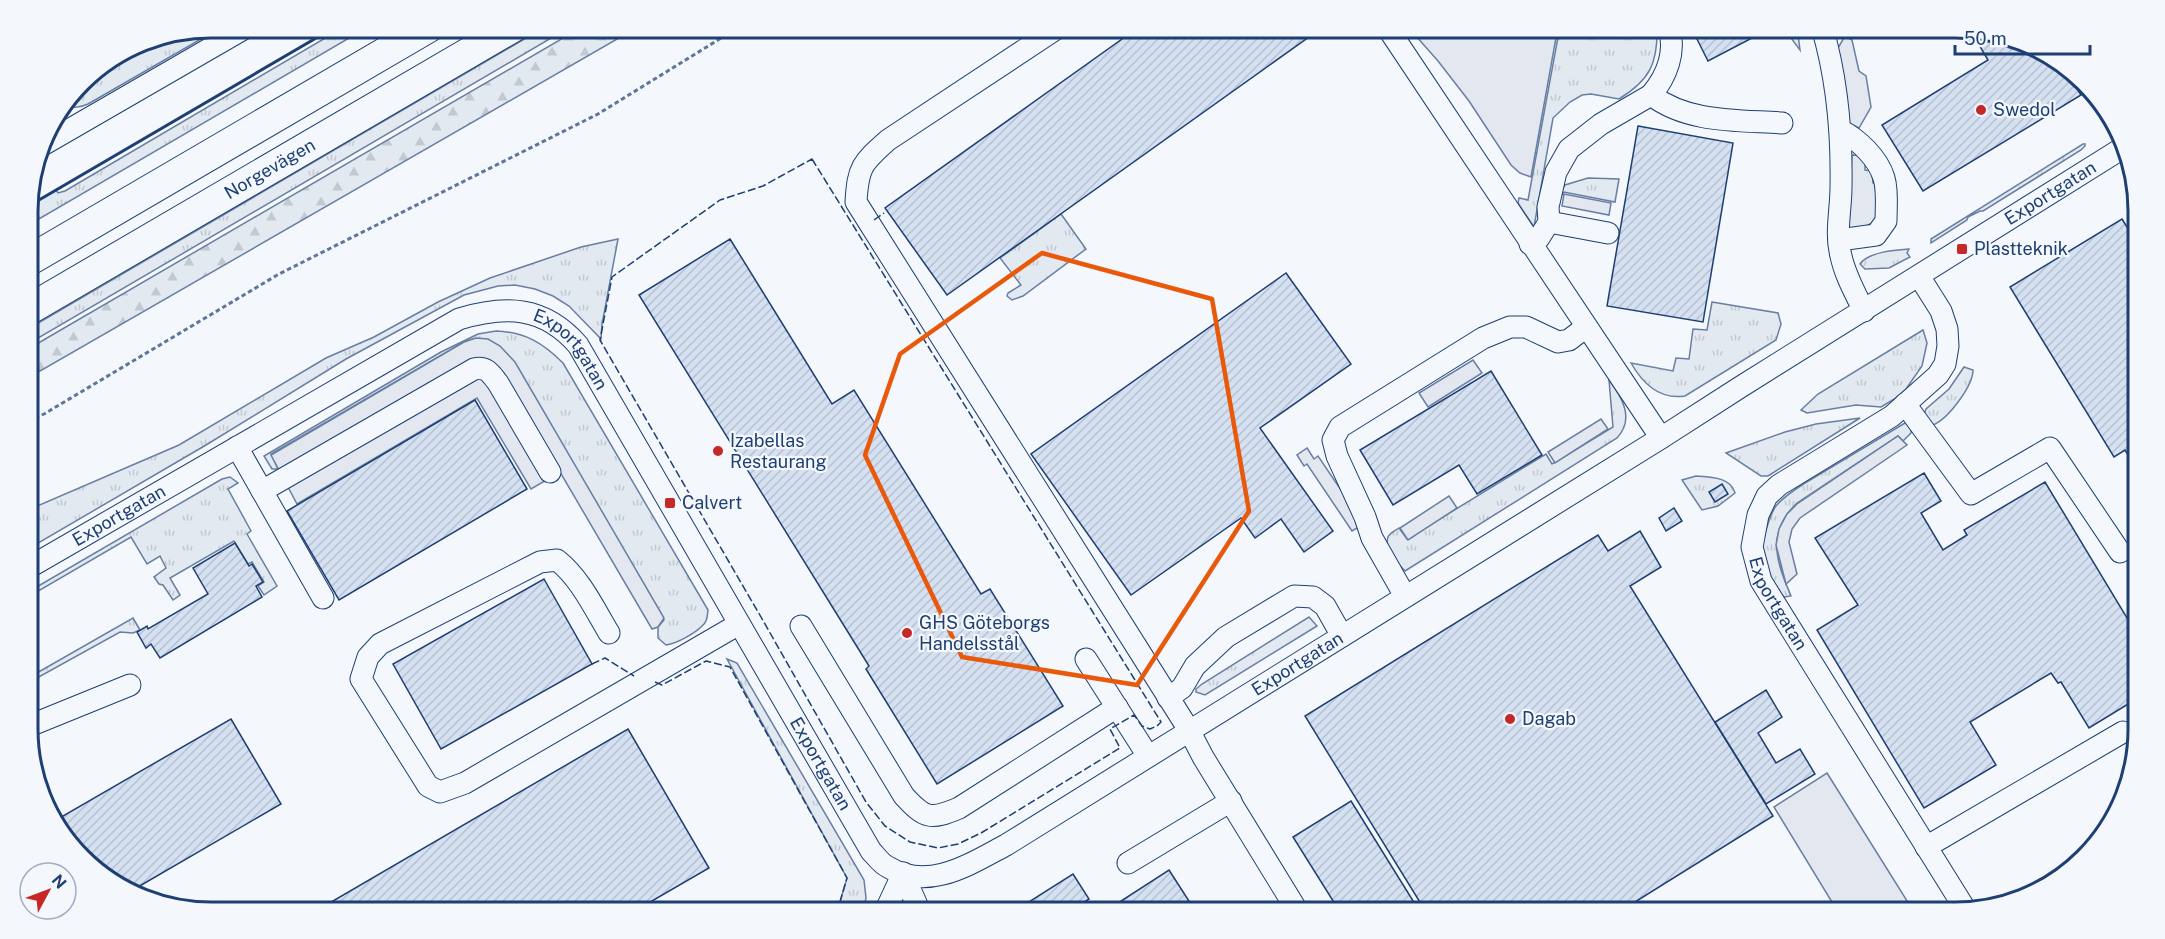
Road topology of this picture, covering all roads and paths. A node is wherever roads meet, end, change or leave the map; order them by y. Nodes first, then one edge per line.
1 (229, 37) edge
2 (412, 37) edge
3 (496, 37) edge
4 (723, 37) edge
5 (1044, 37) edge
6 (1394, 37) edge
7 (1670, 37) edge
8 (1824, 37) edge
9 (1650, 95) junction
10 (1782, 123) dead end
11 (1840, 130) junction
12 (56, 132) edge
13 (2117, 152) edge
14 (1549, 222) junction
15 (1608, 233) dead end
16 (1839, 240) junction
17 (1530, 244) junction
18 (38, 255) edge
19 (1919, 276) junction
20 (38, 304) edge
21 (1864, 311) junction
22 (1586, 327) junction
23 (1905, 404) junction
24 (38, 417) edge
25 (1661, 438) junction
26 (237, 447) junction
27 (550, 472) dead end
28 (262, 491) junction
29 (2120, 552) dead end
30 (37, 563) edge
31 (1405, 596) junction
32 (323, 598) dead end
33 (739, 624) junction
34 (801, 626) dead end
35 (609, 633) dead end
36 (1342, 636) junction
37 (1086, 659) dead end
38 (130, 685) dead end
39 (1168, 698) junction
40 (1117, 707) junction
41 (37, 722) edge
42 (1190, 730) junction
43 (2122, 732) dead end
44 (1148, 756) junction
45 (1231, 801) junction
46 (1926, 847) junction
47 (1128, 863) dead end
48 (903, 873) junction
49 (1292, 901) edge
50 (1960, 901) edge
51 (891, 902) edge
52 (915, 902) edge

1 - 12 street
2 - 18 highway
3 - 20 highway, Norgevägen
4 - 24 path
5 - 39 street
6 - 17 street
7 - 9 street
8 - 11 street
9 - 10 street
9 - 14 street
11 - 16 street
11 - 16 street
13 - 19 street, Exportgatan
14 - 15 street
14 - 17 street
16 - 21 street
17 - 22 street
19 - 21 street, Exportgatan
19 - 23 street, Exportgatan
21 - 25 street, Exportgatan
22 - 25 street
22 - 31 street
23 - 29 street
23 - 46 street, Exportgatan
25 - 31 street, Exportgatan
26 - 28 street
26 - 30 street, Exportgatan
26 - 33 street, Exportgatan
27 - 28 street
28 - 32 street
31 - 36 street, Exportgatan
33 - 35 street
33 - 48 street, Exportgatan
34 - 40 street
36 - 39 street
36 - 42 street, Exportgatan
37 - 40 street
38 - 41 street
39 - 42 street
40 - 44 street
42 - 44 street, Exportgatan
42 - 45 street
43 - 46 street
44 - 48 street, Exportgatan
45 - 47 street
45 - 49 street
46 - 50 street, Exportgatan
48 - 51 street
48 - 52 street

